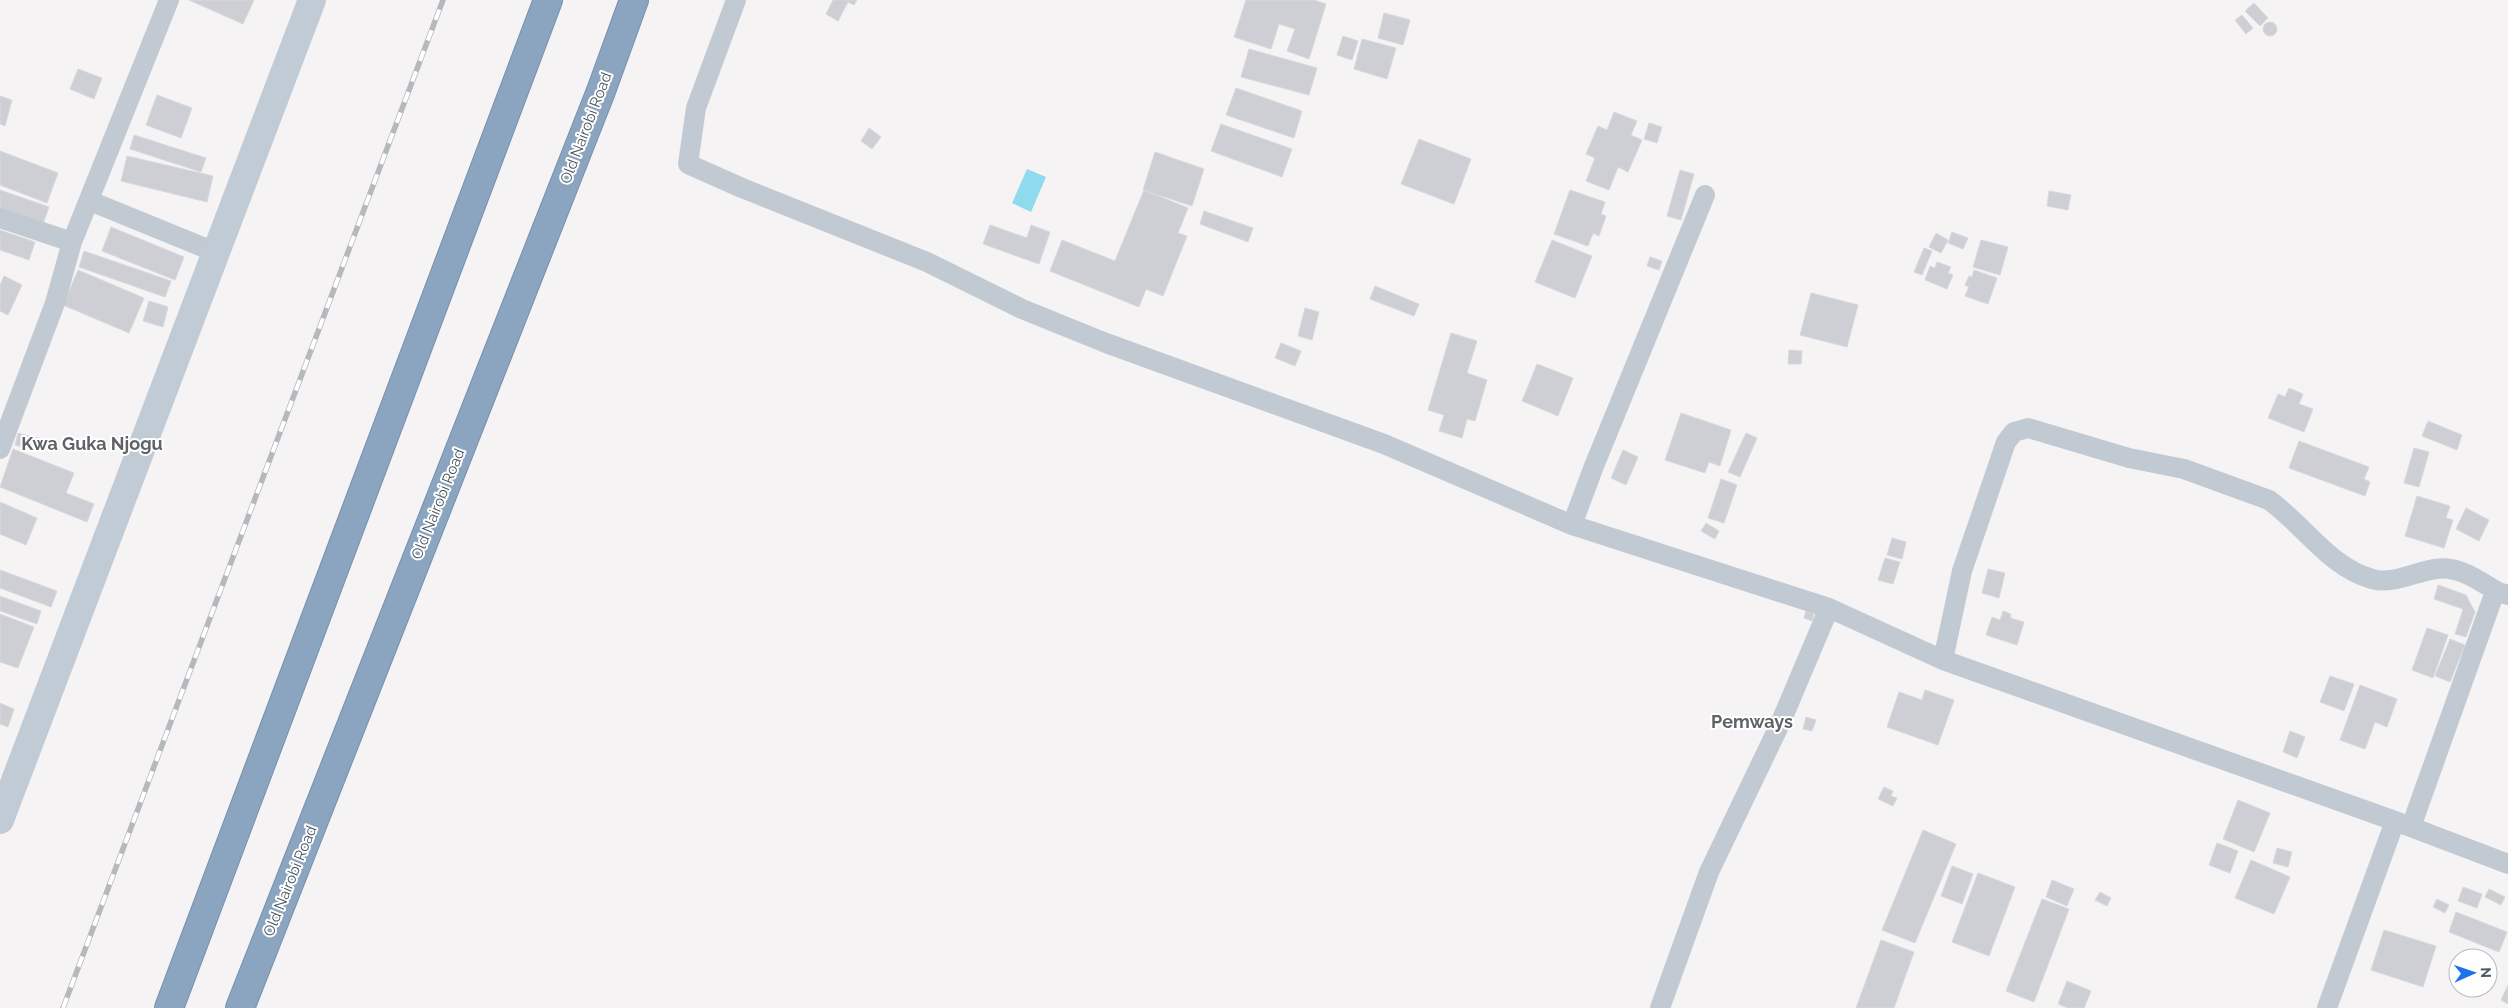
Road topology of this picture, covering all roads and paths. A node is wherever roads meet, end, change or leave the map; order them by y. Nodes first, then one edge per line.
1 (169, 0) edge
2 (312, 0) edge
3 (548, 0) edge
4 (634, 0) edge
5 (736, 0) edge
6 (1705, 195) dead end
7 (90, 201) junction
8 (0, 218) edge
9 (72, 242) junction
10 (215, 252) junction
11 (0, 449) edge
12 (1572, 525) junction
13 (2503, 594) edge
14 (1829, 608) junction
15 (1943, 660) junction
16 (0, 820) edge
17 (2403, 824) junction
18 (2508, 864) edge
19 (169, 1008) edge
20 (240, 1008) edge
21 (1660, 1008) edge
22 (2327, 1008) edge

1 - 7 street
2 - 10 street
3 - 19 highway
4 - 20 highway, Old Nairobi Road
5 - 12 street
6 - 12 street
7 - 9 street
7 - 10 street
8 - 9 street
9 - 11 street
10 - 16 street
12 - 14 street
13 - 15 street
13 - 17 street
14 - 15 street
14 - 21 street
15 - 17 street
17 - 18 street
17 - 22 street

